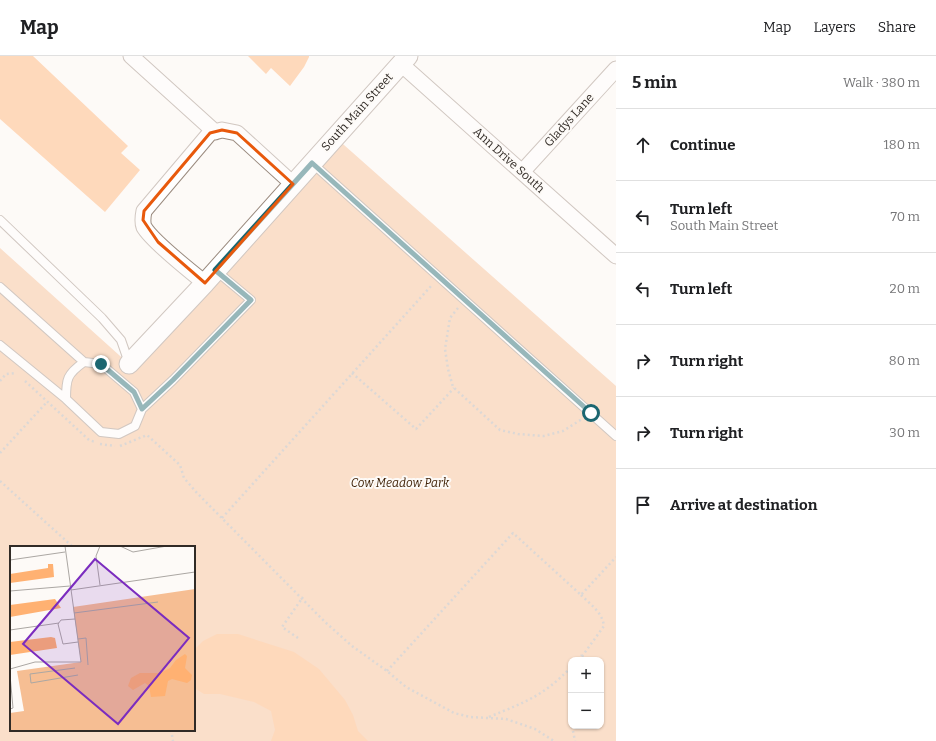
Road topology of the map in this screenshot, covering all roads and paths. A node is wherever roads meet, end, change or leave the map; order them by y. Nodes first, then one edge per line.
1 (131, 56) edge
2 (405, 60) edge
3 (616, 68) edge
4 (215, 132) junction
5 (312, 163) junction
6 (522, 172) junction
7 (293, 184) junction
8 (0, 220) edge
9 (616, 256) edge
10 (210, 277) junction
11 (439, 277) junction
12 (0, 287) edge
13 (464, 299) junction
14 (0, 345) edge
15 (84, 362) junction
16 (129, 364) joint
17 (352, 373) junction
18 (0, 381) edge
19 (454, 388) junction
20 (66, 399) junction
21 (48, 402) junction
22 (142, 409) junction
23 (591, 413) junction
24 (616, 436) edge
25 (0, 453) edge
26 (0, 481) edge
27 (222, 518) junction
28 (72, 546) edge
29 (616, 557) edge
30 (581, 595) junction
31 (303, 597) junction
32 (298, 638) dead end
33 (584, 653) junction
34 (581, 657) edge
35 (582, 657) edge
36 (568, 670) edge
37 (387, 671) junction
38 (488, 718) junction
39 (573, 729) edge
40 (171, 731) edge
41 (173, 741) edge
42 (554, 741) edge
43 (575, 741) edge

1 - 4 street
2 - 5 street, South Main Street
2 - 6 street, Ann Drive South
3 - 6 street, Gladys Lane
4 - 7 street
4 - 10 street
5 - 7 street, South Main Street
5 - 11 lane
6 - 9 street, Ann Drive South
7 - 10 street, South Main Street
8 - 16 lane
10 - 16 street, South Main Street
10 - 22 lane
11 - 13 lane
11 - 17 path
12 - 15 lane
13 - 19 path
13 - 23 lane
14 - 20 lane
15 - 20 lane
15 - 22 lane
17 - 19 path
17 - 27 path
18 - 21 path
19 - 23 path
20 - 22 lane
21 - 25 path
21 - 27 path
23 - 24 lane
26 - 28 path
27 - 31 path
29 - 30 path
30 - 33 path
30 - 37 path
31 - 32 path
31 - 37 path
33 - 34 path
33 - 35 path
36 - 38 path
37 - 38 path
38 - 42 path
39 - 43 path
40 - 41 path

